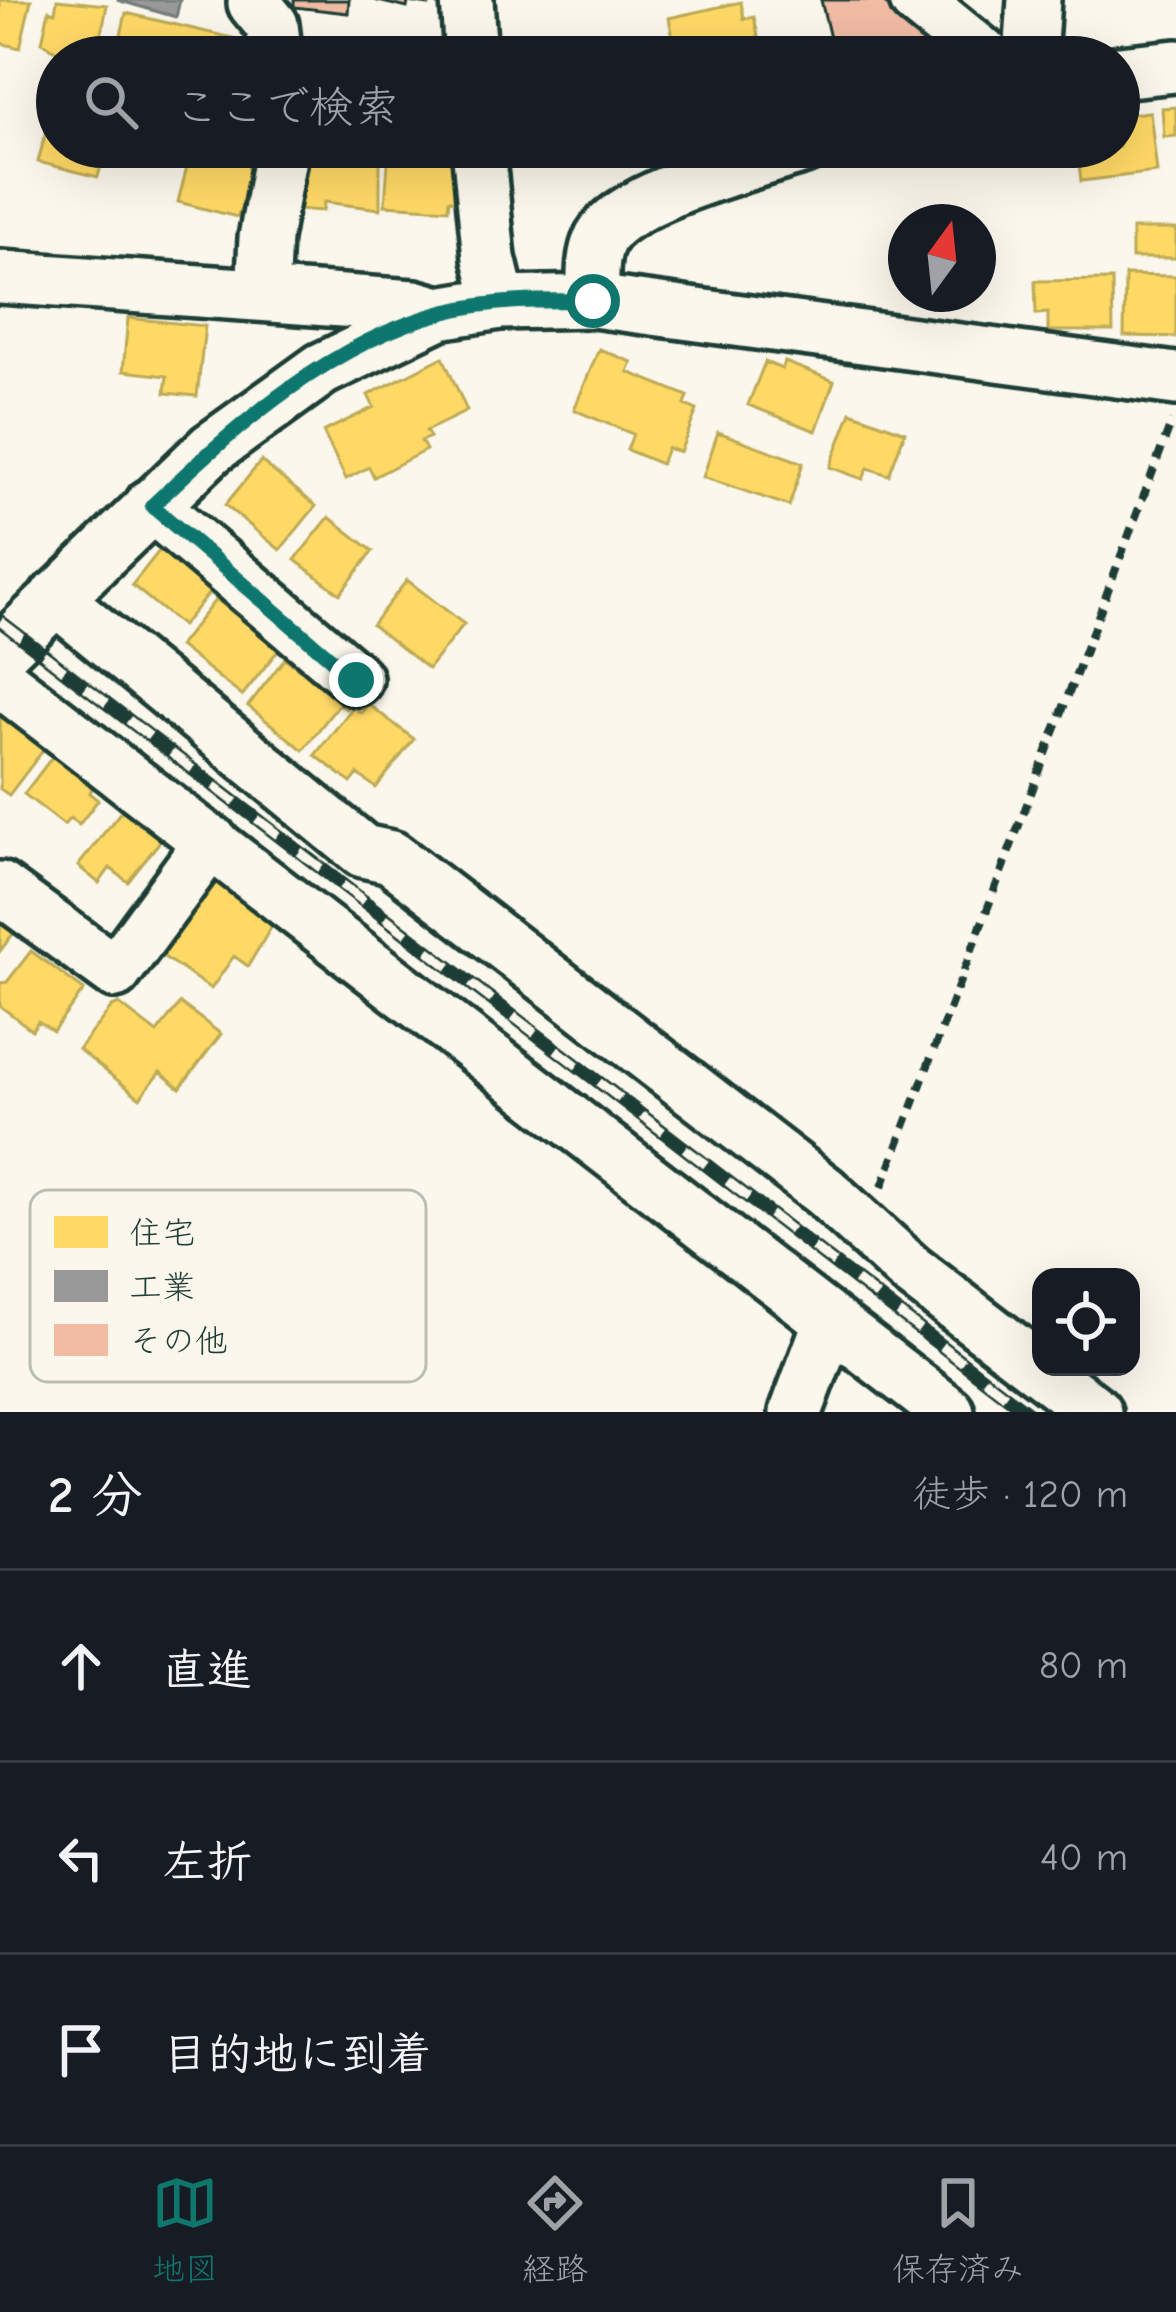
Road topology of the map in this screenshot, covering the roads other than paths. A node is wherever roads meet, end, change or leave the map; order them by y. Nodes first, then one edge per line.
1 (467, 0) edge
2 (916, 0) edge
3 (1034, 0) edge
4 (254, 3) edge
5 (273, 36) edge
6 (470, 36) edge
7 (960, 36) edge
8 (1031, 36) edge
9 (1176, 65) edge
10 (1140, 69) edge
11 (278, 168) edge
12 (480, 168) edge
13 (742, 168) edge
14 (0, 278) edge
15 (262, 295) junction
16 (593, 301) junction
17 (500, 303) junction
18 (440, 313) junction
19 (1176, 379) edge
20 (152, 506) junction
21 (55, 598) junction
22 (0, 653) edge
23 (0, 680) edge
24 (356, 680) dead end
25 (211, 841) junction
26 (0, 888) edge
27 (830, 1321) junction
28 (796, 1412) edge
29 (948, 1412) edge
30 (1095, 1412) edge

1 - 6 street
2 - 7 street
3 - 8 street
4 - 5 street
9 - 10 street
11 - 15 street
12 - 17 street
13 - 16 street
14 - 15 street
15 - 18 street
16 - 17 street
16 - 19 street
17 - 18 street
18 - 20 street
20 - 21 street
20 - 24 street
21 - 22 street
21 - 30 street
23 - 25 street
25 - 26 street
25 - 27 street
27 - 28 street
27 - 29 street

